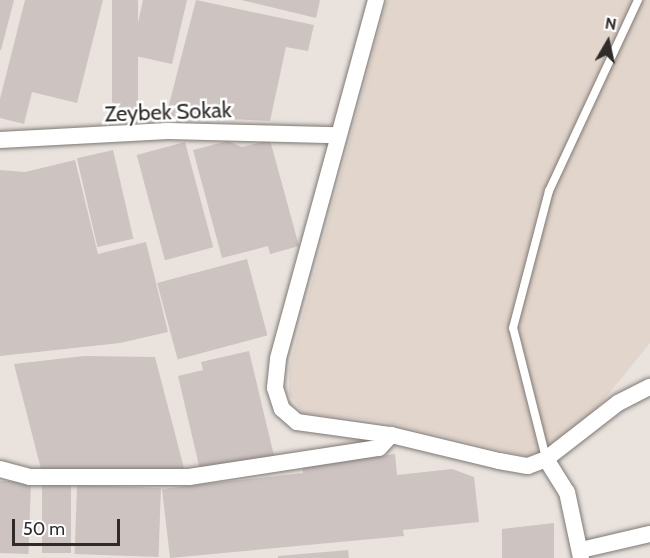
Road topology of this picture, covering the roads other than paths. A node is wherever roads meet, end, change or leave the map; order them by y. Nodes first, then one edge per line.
1 (376, 0) edge
2 (638, 0) edge
3 (337, 135) junction
4 (0, 140) edge
5 (650, 387) edge
6 (391, 435) junction
7 (546, 459) junction
8 (0, 469) edge
9 (650, 534) edge
10 (581, 554) edge

1 - 3 street
2 - 7 lane
3 - 4 street, Zeybek Sokak
3 - 6 street
5 - 7 street
6 - 7 street
6 - 8 street
7 - 10 street
9 - 10 street

